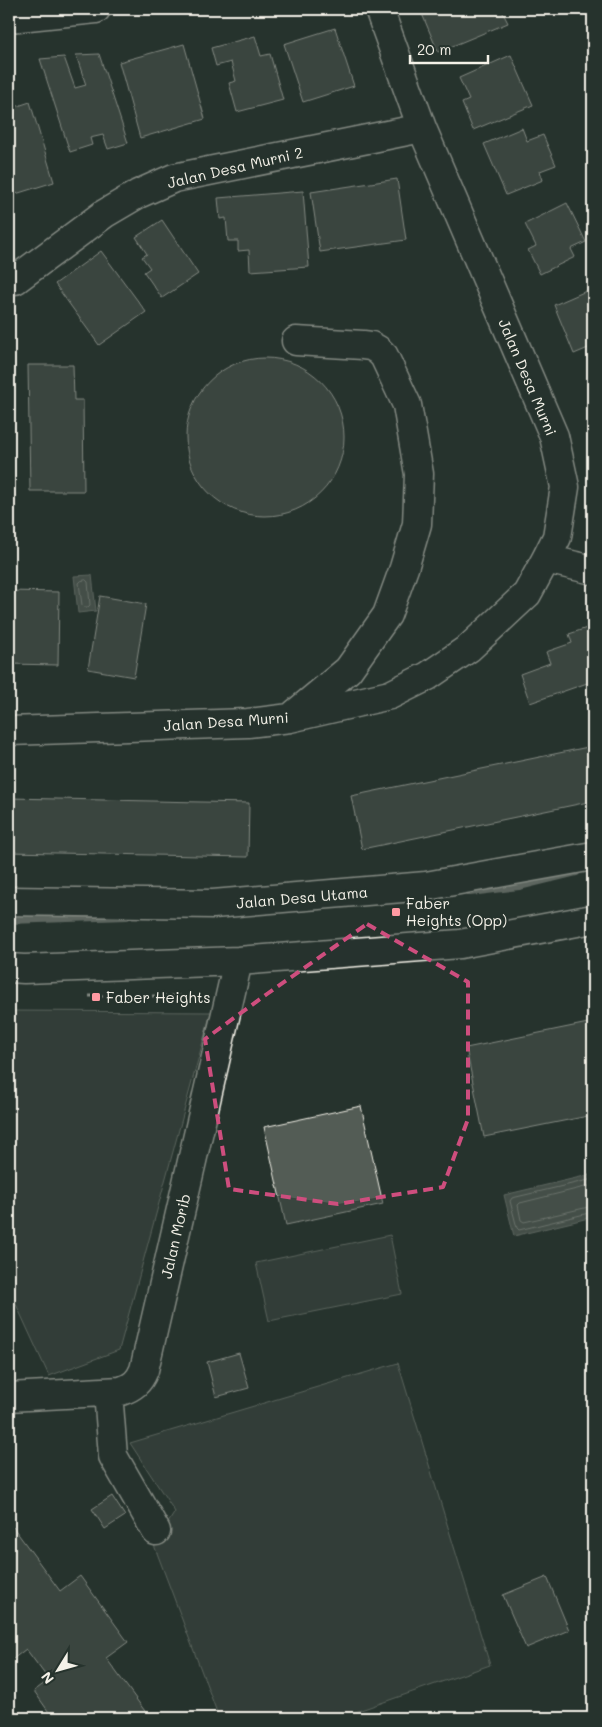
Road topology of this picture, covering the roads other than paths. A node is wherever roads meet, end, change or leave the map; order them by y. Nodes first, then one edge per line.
1 (96, 9) edge
2 (379, 9) edge
3 (9, 18) edge
4 (422, 128) junction
5 (15, 280) dead end
6 (296, 341) dead end
7 (546, 559) junction
8 (593, 570) edge
9 (290, 718) junction
10 (9, 730) edge
11 (593, 856) edge
12 (9, 901) edge
13 (593, 919) edge
14 (238, 961) junction
15 (9, 968) edge
16 (108, 1392) junction
17 (9, 1397) edge
18 (156, 1531) dead end

1 - 3 street
2 - 4 street, Jalan Desa Murni
4 - 5 street, Jalan Desa Murni 2
4 - 7 street, Jalan Desa Murni
6 - 9 street
7 - 8 street
7 - 9 street, Jalan Desa Murni
9 - 10 street, Jalan Desa Murni
11 - 12 street, Jalan Desa Utama
13 - 14 street
14 - 15 street
14 - 16 street, Jalan Morib
16 - 17 street, Jalan Morib
16 - 18 street

